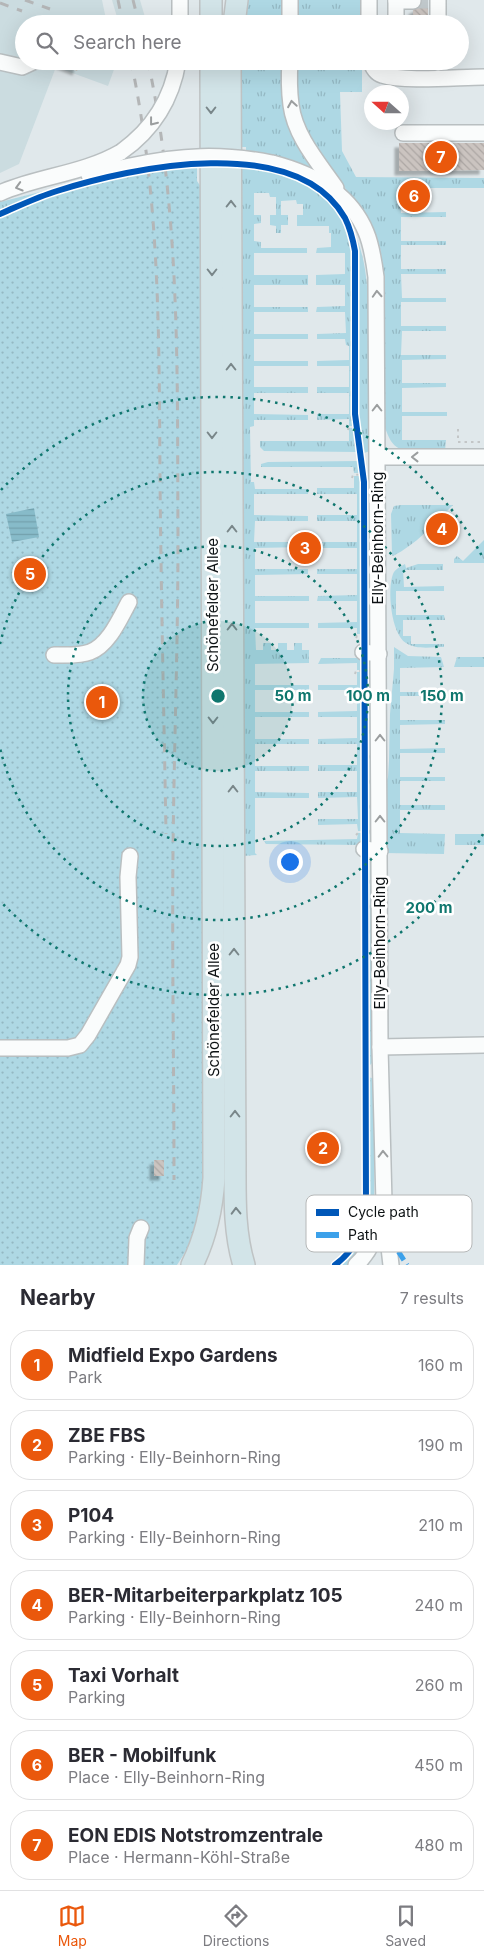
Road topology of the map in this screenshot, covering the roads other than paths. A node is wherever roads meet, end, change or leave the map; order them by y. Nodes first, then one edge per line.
1 (211, 0) edge
2 (230, 0) edge
3 (238, 0) edge
4 (290, 0) edge
5 (369, 0) edge
6 (396, 0) edge
7 (413, 1) edge
8 (435, 1) edge
9 (211, 15) edge
10 (230, 15) edge
11 (236, 15) edge
12 (290, 15) edge
13 (369, 15) edge
14 (396, 15) edge
15 (437, 15) edge
16 (0, 62) edge
17 (15, 65) edge
18 (176, 70) edge
19 (211, 70) edge
20 (230, 70) edge
21 (290, 70) edge
22 (374, 70) edge
23 (484, 77) edge
24 (403, 133) dead end
25 (484, 133) edge
26 (39, 181) junction
27 (0, 193) edge
28 (343, 197) junction
29 (378, 457) junction
30 (484, 457) edge
31 (130, 602) dead end
32 (363, 652) dead end
33 (379, 654) junction
34 (54, 655) dead end
35 (364, 849) dead end
36 (380, 851) junction
37 (130, 856) dead end
38 (484, 1045) edge
39 (380, 1047) junction
40 (0, 1048) edge
41 (384, 1195) edge
42 (140, 1228) dead end
43 (368, 1252) edge
44 (390, 1252) edge
45 (196, 1256) edge
46 (243, 1262) edge
47 (136, 1265) edge
48 (356, 1265) edge
49 (391, 1265) edge

1 - 9 highway
2 - 10 highway
3 - 11 highway
4 - 12 street
5 - 13 street
6 - 7 street
6 - 14 street
8 - 15 street
16 - 17 street
18 -> 26 street, Elly-Beinhorn-Ring, bridge
19 -> 45 highway, Schönefelder Allee
46 -> 20 highway, Schönefelder Allee
28 -> 21 street
22 - 23 street
24 - 25 street
26 -> 27 street, Elly-Beinhorn-Ring
26 - 28 street, Elly-Beinhorn-Ring, bridge
29 -> 28 street, Elly-Beinhorn-Ring
30 -> 29 street
29 - 33 street, Elly-Beinhorn-Ring
31 - 34 street
32 - 33 street
36 -> 33 street, Elly-Beinhorn-Ring
35 - 36 street
36 - 39 street, Elly-Beinhorn-Ring
37 - 40 street
38 - 39 street
41 -> 39 street, Elly-Beinhorn-Ring
42 - 47 street
43 - 48 street, Elly-Beinhorn-Ring
44 - 49 street, Elly-Beinhorn-Ring

